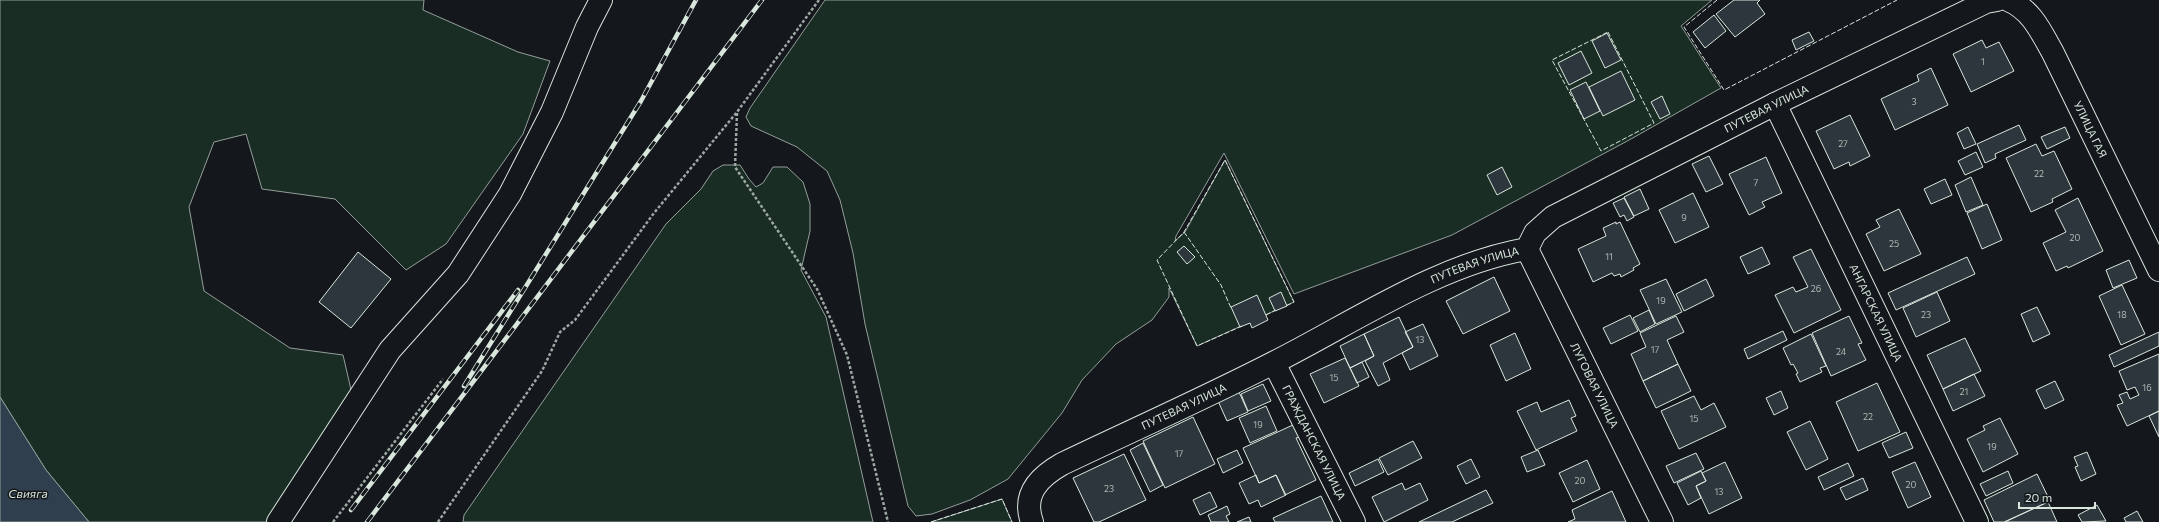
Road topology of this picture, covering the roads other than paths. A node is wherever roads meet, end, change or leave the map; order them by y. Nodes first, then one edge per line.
1 (601, 0) edge
2 (1997, 0) edge
3 (2008, 0) edge
4 (1775, 104) junction
5 (1527, 249) junction
6 (2159, 270) edge
7 (1274, 363) junction
8 (1030, 516) edge
9 (278, 522) edge
10 (1354, 522) edge
11 (1662, 522) edge
12 (1977, 522) edge

1 - 9 street
2 - 4 street, ПУТЕВАЯ УЛИЦА
3 - 6 street, УЛИЦА ГАЯ
4 - 5 street, ПУТЕВАЯ УЛИЦА
4 - 12 street, АНГАРСКАЯ УЛИЦА
5 - 7 street, ПУТЕВАЯ УЛИЦА
5 - 11 street, ЛУГОВАЯ УЛИЦА
7 - 8 street, ПУТЕВАЯ УЛИЦА
7 - 10 street, ГРАЖДАНСКАЯ УЛИЦА

